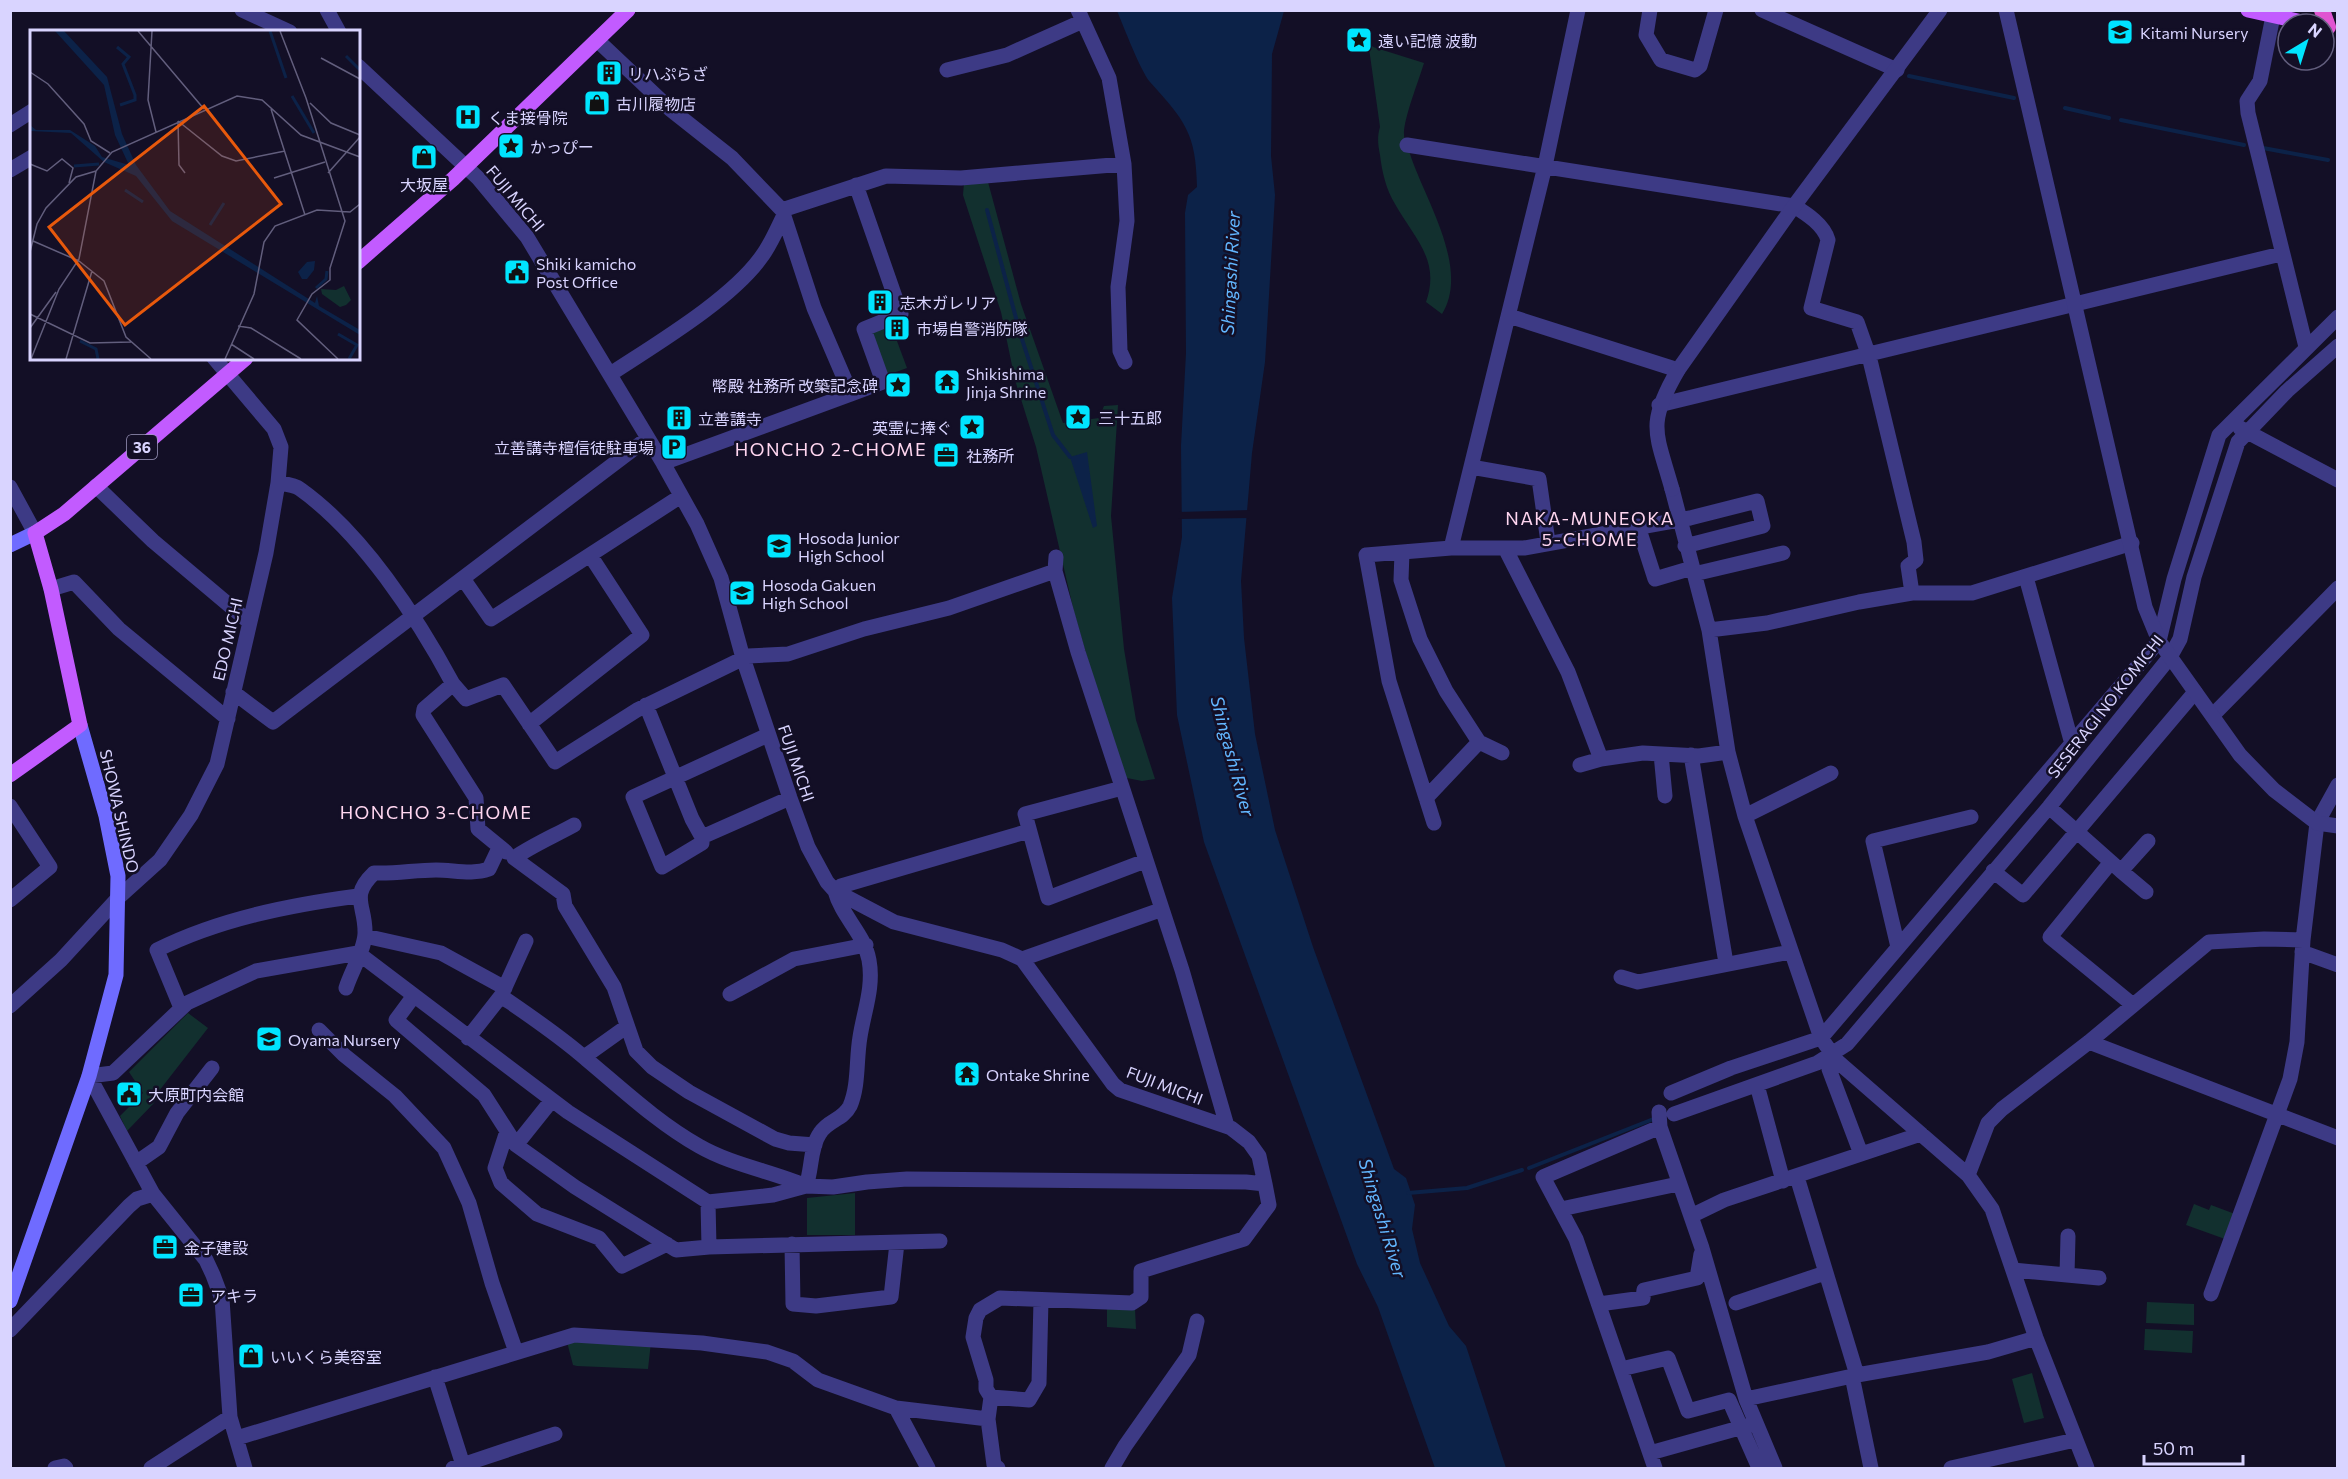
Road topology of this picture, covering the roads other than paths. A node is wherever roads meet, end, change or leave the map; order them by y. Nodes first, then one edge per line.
1 (242, 10) edge
2 (327, 10) edge
3 (628, 10) edge
4 (1578, 10) edge
5 (1650, 10) edge
6 (1716, 10) edge
7 (1762, 10) edge
8 (1940, 10) edge
9 (2006, 10) edge
10 (2248, 10) edge
11 (1080, 16) edge
12 (2273, 16) junction
13 (2276, 17) edge
14 (273, 23) edge
15 (338, 30) edge
16 (597, 40) junction
17 (360, 68) edge
18 (947, 70) dead end
19 (1897, 70) junction
20 (30, 112) edge
21 (10, 125) edge
22 (1407, 145) dead end
23 (30, 158) edge
24 (1124, 164) junction
25 (12, 166) edge
26 (1545, 166) junction
27 (465, 167) junction
28 (30, 170) edge
29 (856, 185) junction
30 (1794, 206) junction
31 (783, 213) junction
32 (2281, 254) junction
33 (360, 260) edge
34 (2076, 305) junction
35 (1509, 316) junction
36 (2337, 317) edge
37 (2337, 346) edge
38 (2306, 347) junction
39 (1869, 356) junction
40 (215, 360) edge
41 (244, 360) edge
42 (1125, 363) dead end
43 (1678, 370) junction
44 (612, 373) junction
45 (226, 375) junction
46 (851, 394) junction
47 (1659, 405) junction
48 (2241, 428) junction
49 (648, 438) junction
50 (663, 463) junction
51 (1471, 467) junction
52 (2337, 480) edge
53 (278, 483) junction
54 (96, 486) junction
55 (11, 488) edge
56 (681, 495) junction
57 (1678, 518) junction
58 (1638, 526) junction
59 (35, 533) junction
60 (1548, 542) junction
61 (2132, 543) junction
62 (10, 545) edge
63 (1686, 546) junction
64 (1450, 548) junction
65 (1506, 550) junction
66 (1402, 552) junction
67 (1784, 553) dead end
68 (590, 555) junction
69 (1693, 571) junction
70 (2026, 577) junction
71 (464, 580) junction
72 (2337, 588) edge
73 (51, 589) junction
74 (1912, 593) junction
75 (412, 617) junction
76 (248, 621) junction
77 (1709, 630) junction
78 (2164, 649) junction
79 (743, 658) junction
80 (453, 684) junction
81 (233, 692) junction
82 (2195, 692) junction
83 (646, 705) junction
84 (2213, 715) junction
85 (228, 718) junction
86 (529, 724) junction
87 (81, 726) junction
88 (768, 735) junction
89 (1479, 742) junction
90 (2072, 744) junction
91 (1728, 752) junction
92 (1502, 753) dead end
93 (1661, 754) junction
94 (1691, 755) junction
95 (1601, 759) junction
96 (1580, 765) dead end
97 (1831, 773) dead end
98 (10, 775) edge
99 (676, 779) junction
100 (2337, 784) edge
101 (1122, 788) junction
102 (1665, 796) dead end
103 (790, 798) junction
104 (1426, 798) junction
105 (10, 806) edge
106 (2049, 807) junction
107 (1744, 816) junction
108 (1971, 817) dead end
109 (1434, 823) dead end
110 (2317, 824) junction
111 (574, 825) dead end
112 (2337, 826) edge
113 (1029, 831) junction
114 (2076, 832) junction
115 (702, 837) junction
116 (2148, 841) dead end
117 (499, 848) junction
118 (514, 858) junction
119 (1145, 861) junction
120 (2116, 866) junction
121 (1993, 871) junction
122 (835, 891) junction
123 (2146, 892) dead end
124 (358, 896) junction
125 (119, 897) junction
126 (10, 900) edge
127 (1160, 910) junction
128 (365, 936) junction
129 (526, 941) dead end
130 (866, 945) junction
131 (2302, 946) junction
132 (1898, 947) junction
133 (1790, 952) junction
134 (358, 953) junction
135 (1022, 959) junction
136 (1726, 963) junction
137 (2337, 965) edge
138 (1621, 977) dead end
139 (346, 988) dead end
140 (503, 992) junction
141 (730, 994) dead end
142 (413, 997) junction
143 (2133, 1005) junction
144 (10, 1006) edge
145 (181, 1008) junction
146 (626, 1027) junction
147 (319, 1030) dead end
148 (468, 1038) junction
149 (1821, 1038) junction
150 (2089, 1042) junction
151 (1833, 1054) junction
152 (584, 1057) junction
153 (212, 1068) dead end
154 (89, 1076) junction
155 (1757, 1085) junction
156 (1671, 1093) dead end
157 (552, 1100) junction
158 (2278, 1115) junction
159 (1664, 1118) junction
160 (1227, 1126) junction
161 (507, 1131) junction
162 (1921, 1134) junction
163 (2337, 1138) edge
164 (516, 1145) junction
165 (815, 1145) junction
166 (1861, 1154) junction
167 (136, 1162) junction
168 (1968, 1175) junction
169 (1790, 1179) junction
170 (1265, 1184) junction
171 (1678, 1184) junction
172 (806, 1186) junction
173 (153, 1194) junction
174 (708, 1202) junction
175 (1561, 1209) junction
176 (1691, 1216) junction
177 (2068, 1236) dead end
178 (940, 1241) dead end
179 (897, 1243) junction
180 (667, 1244) junction
181 (792, 1244) junction
182 (709, 1246) junction
183 (1702, 1248) junction
184 (2013, 1270) junction
185 (1825, 1273) junction
186 (2067, 1275) junction
187 (2099, 1278) dead end
188 (2211, 1294) dead end
189 (1041, 1300) junction
190 (10, 1301) edge
191 (1736, 1303) dead end
192 (1599, 1304) junction
193 (1197, 1321) dead end
194 (10, 1330) edge
195 (2036, 1338) junction
196 (516, 1352) junction
197 (1621, 1369) junction
198 (1855, 1376) junction
199 (435, 1377) junction
200 (991, 1397) junction
201 (1746, 1399) junction
202 (896, 1408) junction
203 (230, 1417) junction
204 (988, 1419) junction
205 (1748, 1425) junction
206 (555, 1434) dead end
207 (237, 1438) junction
208 (2075, 1440) junction
209 (1650, 1453) junction
210 (458, 1467) edge
211 (55, 1468) edge
212 (66, 1468) edge
213 (151, 1468) edge
214 (245, 1468) edge
215 (928, 1468) edge
216 (998, 1468) edge
217 (1112, 1468) edge
218 (1655, 1468) edge
219 (1759, 1468) edge
220 (1775, 1468) edge
221 (1871, 1468) edge
222 (1951, 1468) edge
223 (2087, 1468) edge

1 - 14 street
2 - 15 street
3 - 16 main road
4 - 26 street
5 - 6 street
7 - 19 street
8 - 19 street
9 - 34 street
10 - 12 main road
11 - 18 street
11 - 24 street
12 - 13 main road
12 - 32 street
16 - 27 main road
16 - 31 street
17 - 27 street, FUJI MICHI
19 - 30 street
20 - 21 street
22 - 26 street
23 - 25 street
24 - 29 street
24 - 42 street
25 - 28 street
26 - 30 street
26 - 35 street
27 - 33 main road
27 - 44 street, FUJI MICHI
29 - 31 street
29 - 46 street
30 - 39 street
30 - 43 street
31 - 44 street
31 - 46 street
32 - 34 street
32 - 38 street
34 - 39 street
34 - 61 street
35 - 43 street
35 - 51 street
36 - 38 street, SESERAGI NO KOMICHI
37 - 48 street, SESERAGI NO KOMICHI
38 - 48 street, SESERAGI NO KOMICHI
39 - 47 street
39 - 74 street
40 - 45 street, EDO MICHI
41 - 45 main road, 36
43 - 47 street
44 - 49 street, FUJI MICHI
45 - 53 street, EDO MICHI
45 - 54 main road, 36
46 - 50 street
47 - 57 street
48 - 52 street
48 - 78 street, SESERAGI NO KOMICHI
48 - 78 street, SESERAGI NO KOMICHI
49 - 50 street, FUJI MICHI
49 - 71 street
50 - 56 street, FUJI MICHI
51 - 60 street
51 - 64 street
53 - 75 street
53 - 76 street, EDO MICHI
54 - 59 main road, 36
54 - 76 street
55 - 59 street
56 - 68 street
56 - 79 street, FUJI MICHI
57 - 58 street
57 - 63 street
57 - 63 street
58 - 60 street
58 - 69 street
59 - 62 main road
59 - 73 main road, SHOWA SHINDO
60 - 65 street
61 - 70 street
61 - 78 street
63 - 69 street
64 - 65 street
64 - 66 street
65 - 95 street
66 - 89 street
66 - 104 street
67 - 69 street
68 - 71 street
68 - 86 street
69 - 77 street
70 - 74 street
70 - 90 street
71 - 75 street
72 - 84 street
73 - 85 street
73 - 87 main road, SHOWA SHINDO
74 - 77 street
75 - 80 street
75 - 81 street
76 - 81 street, EDO MICHI
77 - 91 street
78 - 82 street
78 - 90 street, SESERAGI NO KOMICHI
78 - 106 street, SESERAGI NO KOMICHI
79 - 83 street
79 - 88 street, FUJI MICHI
79 - 101 street
80 - 86 street
80 - 117 street
81 - 85 street, EDO MICHI
82 - 84 street
82 - 114 street
83 - 86 street
83 - 99 street
84 - 110 street
85 - 125 street, EDO MICHI
87 - 98 main road
87 - 125 main road, SHOWA SHINDO
88 - 99 street
88 - 103 street, FUJI MICHI
89 - 92 street
89 - 104 street
90 - 132 street, SESERAGI NO KOMICHI
91 - 94 street
91 - 107 street
93 - 94 street
93 - 95 street
93 - 102 street
94 - 136 street
95 - 96 street
97 - 107 street
99 - 115 street
99 - 115 street
100 - 110 street
101 - 113 street
101 - 119 street
103 - 115 street
103 - 122 street, FUJI MICHI
104 - 109 street
105 - 126 street
106 - 114 street
106 - 121 street, SESERAGI NO KOMICHI
107 - 133 street
108 - 132 street
110 - 112 street
110 - 131 street
111 - 118 street
113 - 119 street
113 - 122 street
114 - 120 street
114 - 121 street
116 - 120 street
117 - 118 street
117 - 124 street
118 - 146 street
119 - 127 street
120 - 123 street
120 - 143 street
121 - 151 street, SESERAGI NO KOMICHI
122 - 130 street
122 - 135 street, FUJI MICHI
124 - 128 street
124 - 145 street
125 - 144 street, EDO MICHI
125 - 154 main road, SHOWA SHINDO
127 - 135 street
127 - 160 street
128 - 134 street
128 - 140 street
129 - 140 street
130 - 141 street
130 - 165 street
131 - 137 street
131 - 143 street
131 - 158 street
132 - 149 street, SESERAGI NO KOMICHI
133 - 136 street
133 - 149 street
134 - 139 street
134 - 142 street
134 - 145 street
135 - 160 street, FUJI MICHI
136 - 138 street
140 - 148 street
140 - 152 street
142 - 148 street
142 - 161 street
143 - 150 street
145 - 154 street
146 - 152 street
146 - 165 street
147 - 196 street
148 - 157 street
149 - 151 street
149 - 156 street
150 - 158 street
150 - 168 street
151 - 155 street, SESERAGI NO KOMICHI
151 - 162 street
151 - 166 street
152 - 172 street
153 - 167 street
154 - 167 street
154 - 190 main road, SHOWA SHINDO
155 - 159 street, SESERAGI NO KOMICHI
155 - 169 street
157 - 164 street
157 - 174 street
158 - 163 street
158 - 188 street
159 - 171 street
159 - 175 street, SESERAGI NO KOMICHI
160 - 170 street, FUJI MICHI
161 - 164 street
161 - 180 street
162 - 166 street
162 - 168 street
164 - 180 street
165 - 172 street
166 - 169 street
167 - 173 street
168 - 184 street
169 - 176 street
169 - 185 street
170 - 172 street
170 - 189 street, FUJI MICHI
171 - 175 street
171 - 176 street
172 - 174 street
173 - 194 street
173 - 203 street
174 - 182 street
175 - 192 street
176 - 183 street
177 - 186 street
178 - 179 street
179 - 181 street
179 - 181 street
180 - 182 street
181 - 182 street
183 - 192 street
183 - 201 street
184 - 186 street
184 - 195 street
185 - 191 street
185 - 198 street
186 - 187 street
189 - 200 street
189 - 200 street
192 - 197 street
193 - 217 street
195 - 198 street
195 - 208 street
196 - 199 street
196 - 202 street
197 - 205 street
197 - 209 street
198 - 201 street
198 - 221 street
199 - 207 street
199 - 210 street
200 - 204 street
201 - 205 street
202 - 204 street
202 - 215 street
203 - 207 street
203 - 213 street
204 - 216 street
205 - 209 street
205 - 219 street
205 - 220 street
206 - 210 street
207 - 214 street
208 - 222 street
208 - 223 street
209 - 218 street
211 - 212 street

